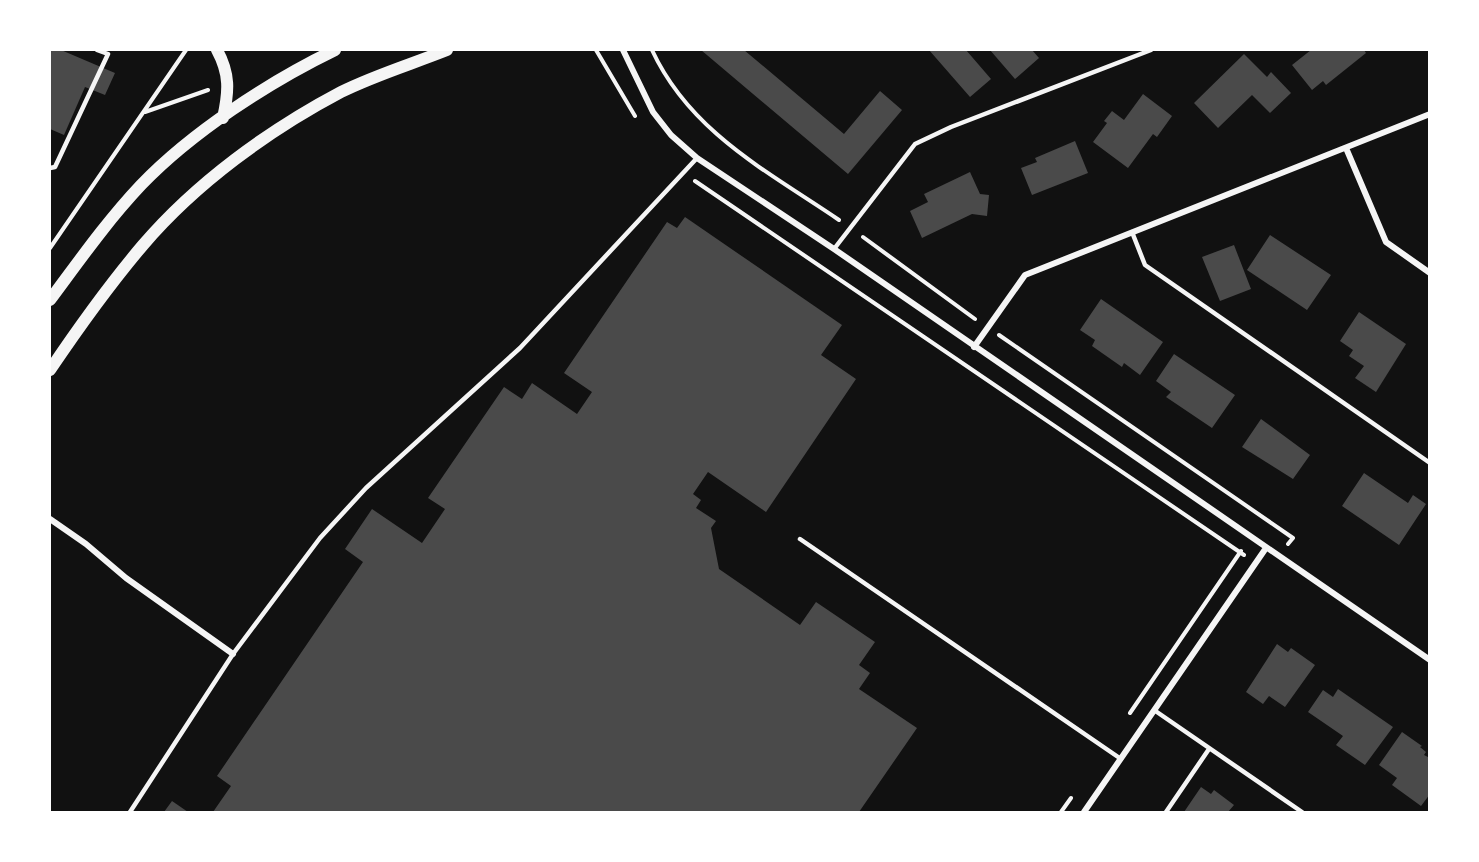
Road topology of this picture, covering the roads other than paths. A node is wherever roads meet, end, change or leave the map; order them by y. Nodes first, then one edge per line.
1 (97, 50) edge
2 (217, 50) edge
3 (335, 50) edge
4 (447, 50) edge
5 (623, 50) edge
6 (1151, 50) edge
7 (1430, 114) edge
8 (223, 118) junction
9 (1346, 148) junction
10 (697, 159) junction
11 (50, 168) edge
12 (1132, 232) junction
13 (834, 249) junction
14 (1430, 273) edge
15 (50, 300) edge
16 (974, 347) junction
17 (50, 370) edge
18 (1430, 463) edge
19 (50, 519) edge
20 (800, 539) dead end
21 (1266, 548) junction
22 (233, 654) junction
23 (1430, 660) edge
24 (1154, 710) junction
25 (1209, 749) junction
26 (1121, 759) junction
27 (130, 813) edge
28 (1084, 813) edge
29 (1166, 813) edge
30 (1302, 813) edge

1 - 11 lane
2 - 8 main road
3 - 8 main road
4 - 17 main road
5 - 10 street
6 - 13 lane
7 - 9 street
8 - 15 main road
9 - 12 street
9 - 14 street
10 - 13 street
10 - 22 lane
12 - 16 street
12 - 18 lane
13 - 16 street
16 - 21 street
19 - 22 street
20 - 26 lane
21 - 23 street
21 - 24 street
22 - 27 lane
24 - 25 lane
24 - 26 street
25 - 29 lane
25 - 30 lane
26 - 28 street

